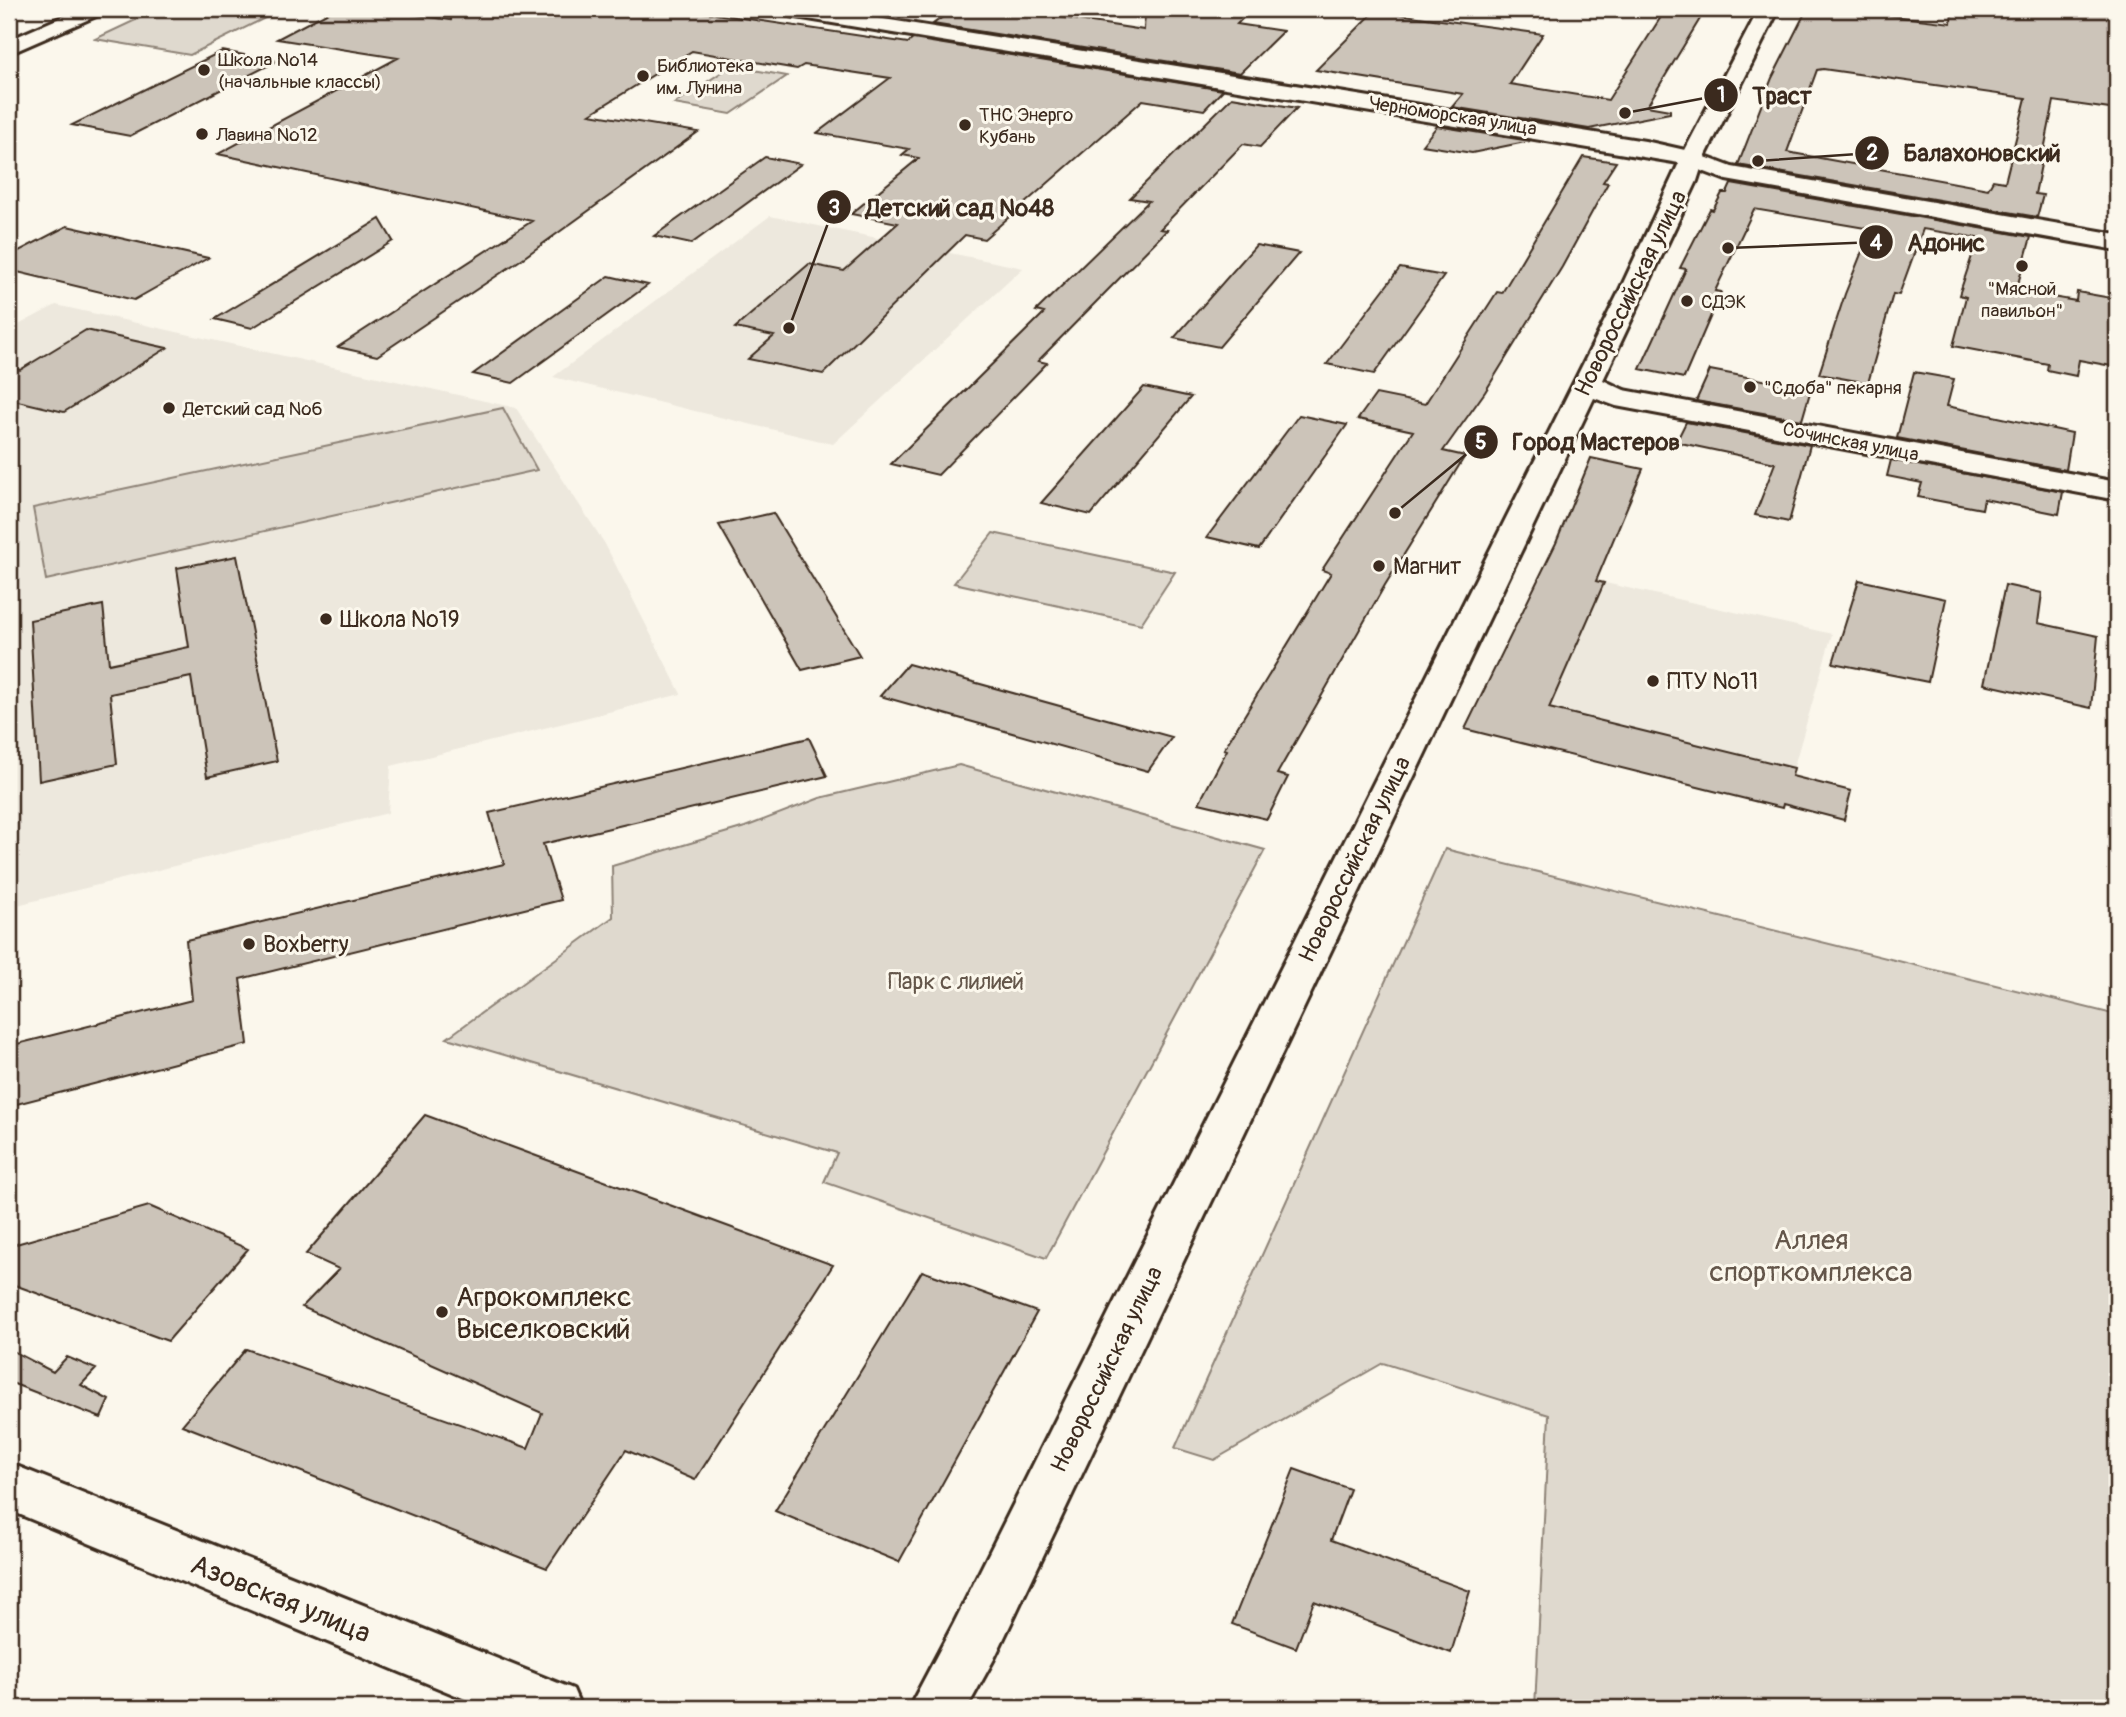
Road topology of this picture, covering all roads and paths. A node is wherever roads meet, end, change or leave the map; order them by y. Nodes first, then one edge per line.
1 (96, 9) edge
2 (784, 9) edge
3 (1769, 9) edge
4 (9, 48) edge
5 (1692, 159) junction
6 (2117, 242) edge
7 (1587, 384) junction
8 (2117, 491) edge
9 (9, 1486) edge
10 (553, 1708) edge
11 (937, 1708) edge

1 - 4 main road
2 - 5 main road, Черноморская улица
3 - 5 main road, Новороссийская улица
5 - 6 main road, Черноморская улица
5 - 7 main road, Новороссийская улица
7 - 8 main road, Сочинская улица
7 - 11 main road, Новороссийская улица
9 - 10 main road, Азовская улица

